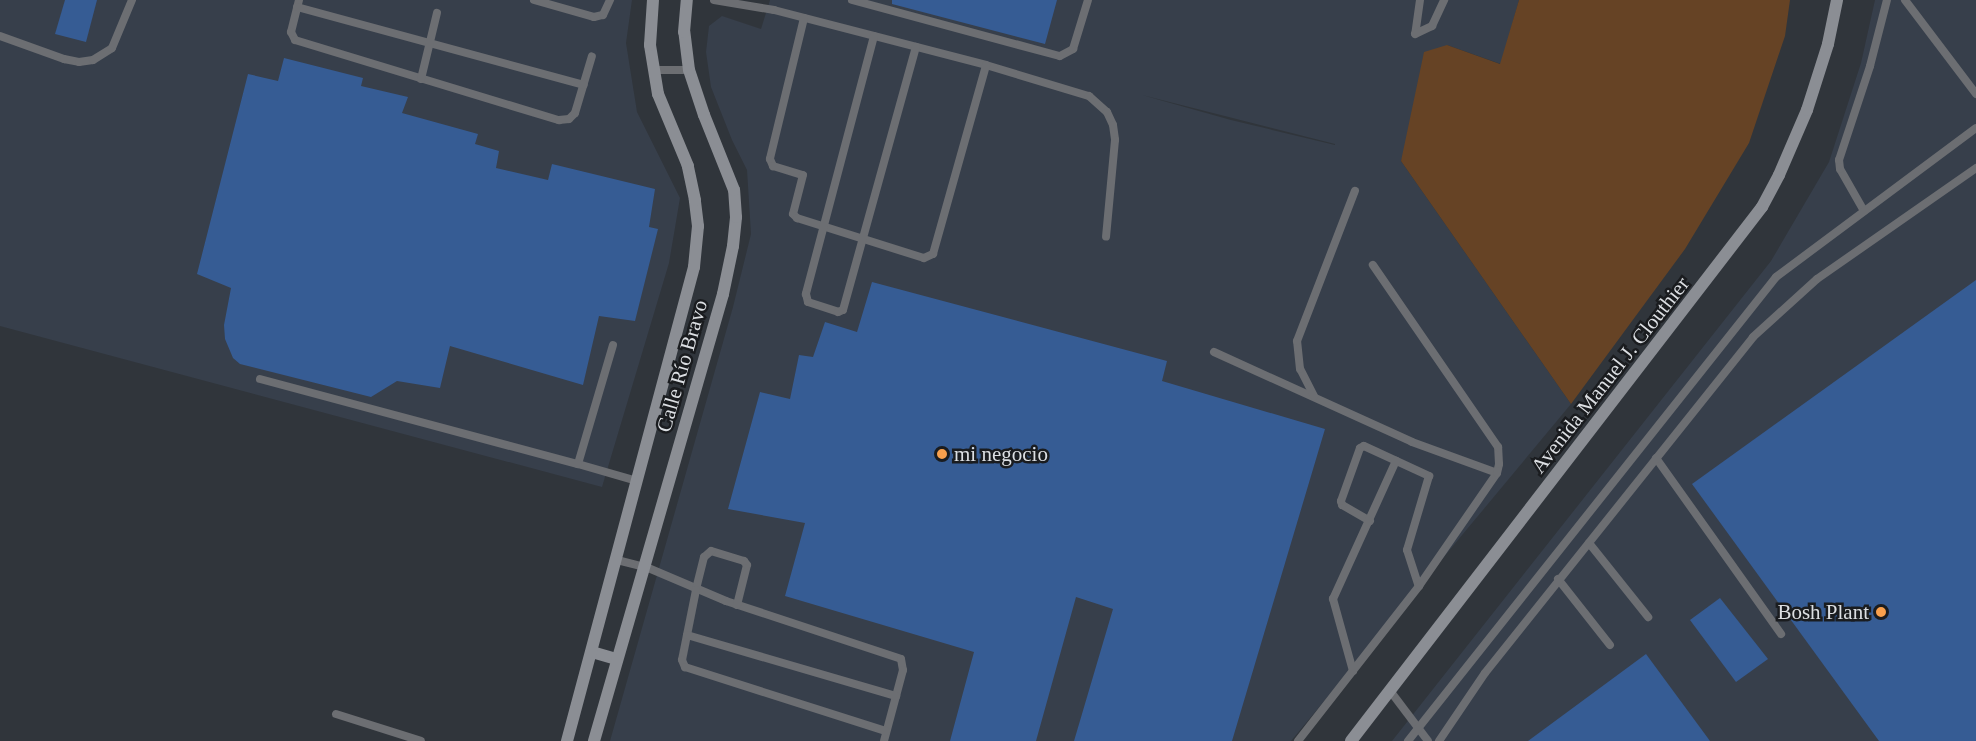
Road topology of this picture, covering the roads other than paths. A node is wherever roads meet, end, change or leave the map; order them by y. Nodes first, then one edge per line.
1 (132, 0) edge
2 (534, 0) edge
3 (610, 0) edge
4 (653, 0) edge
5 (687, 0) edge
6 (714, 0) edge
7 (852, 0) edge
8 (1088, 0) edge
9 (1420, 0) edge
10 (1444, 0) edge
11 (1837, 0) edge
12 (1887, 0) edge
13 (1905, 0) edge
14 (298, 4) edge
15 (437, 13) dead end
16 (804, 18) junction
17 (0, 36) edge
18 (874, 36) junction
19 (430, 44) junction
20 (916, 47) junction
21 (592, 56) dead end
22 (986, 65) junction
23 (653, 70) junction
24 (689, 70) junction
25 (421, 79) junction
26 (584, 85) junction
27 (1976, 94) edge
28 (1976, 128) edge
29 (1976, 168) edge
30 (1355, 191) dead end
31 (1864, 211) junction
32 (823, 226) junction
33 (1106, 237) dead end
34 (864, 239) junction
35 (1373, 265) dead end
36 (613, 345) dead end
37 (1214, 352) dead end
38 (261, 379) dead end
39 (1314, 396) junction
40 (1656, 458) junction
41 (1396, 461) junction
42 (578, 464) junction
43 (1497, 472) junction
44 (638, 481) junction
45 (1370, 520) junction
46 (1589, 543) junction
47 (617, 560) junction
48 (646, 567) junction
49 (1558, 579) junction
50 (1419, 586) junction
51 (696, 590) junction
52 (737, 605) junction
53 (1648, 617) dead end
54 (1781, 634) dead end
55 (687, 635) junction
56 (1610, 645) dead end
57 (592, 652) junction
58 (618, 659) junction
59 (1353, 671) junction
60 (1391, 692) junction
61 (896, 696) junction
62 (336, 714) dead end
63 (1418, 727) junction
64 (886, 731) junction
65 (421, 741) edge
66 (567, 741) edge
67 (594, 741) edge
68 (884, 741) edge
69 (1298, 741) edge
70 (1351, 741) edge
71 (1408, 741) edge
72 (1428, 741) edge
73 (1439, 741) edge

1 - 17 lane
2 - 3 lane
4 - 23 street, Calle Río Bravo
5 - 24 street, Calle Río Bravo
6 - 16 lane
7 - 8 lane
9 - 10 lane
11 - 60 street, Avenida Manuel J. Clouthier
12 - 31 lane
13 - 27 lane
14 - 19 lane
14 - 25 lane
15 - 19 lane
16 - 18 lane
16 - 32 lane
18 - 20 lane
18 - 32 lane
19 - 25 lane
19 - 26 lane
20 - 22 lane
20 - 34 lane
21 - 26 lane
22 - 33 lane
22 - 34 lane
23 - 24 lane
23 - 44 street, Calle Río Bravo
24 - 48 street, Calle Río Bravo
25 - 26 lane
28 - 31 lane
29 - 40 lane
30 - 39 lane
31 - 63 lane
32 - 34 lane
32 - 34 lane
35 - 43 lane
36 - 42 lane
37 - 39 lane
38 - 42 lane
39 - 43 lane
40 - 46 lane
40 - 54 lane
41 - 45 lane
41 - 45 lane
41 - 50 lane
42 - 44 lane
43 - 50 lane
44 - 47 street, Calle Río Bravo
45 - 59 lane
46 - 49 lane
46 - 53 lane
47 - 48 lane
47 - 57 street, Calle Río Bravo
48 - 51 lane
48 - 58 street, Calle Río Bravo
49 - 56 lane
49 - 73 lane
50 - 59 lane
51 - 52 lane
51 - 52 lane
51 - 55 lane
52 - 61 lane
55 - 61 lane
55 - 64 lane
57 - 58 street
57 - 66 street, Calle Río Bravo
58 - 67 street, Calle Río Bravo
59 - 69 lane
60 - 63 lane
60 - 70 street, Avenida Manuel J. Clouthier
61 - 64 lane
62 - 65 lane
63 - 71 lane
63 - 72 lane
64 - 68 lane

